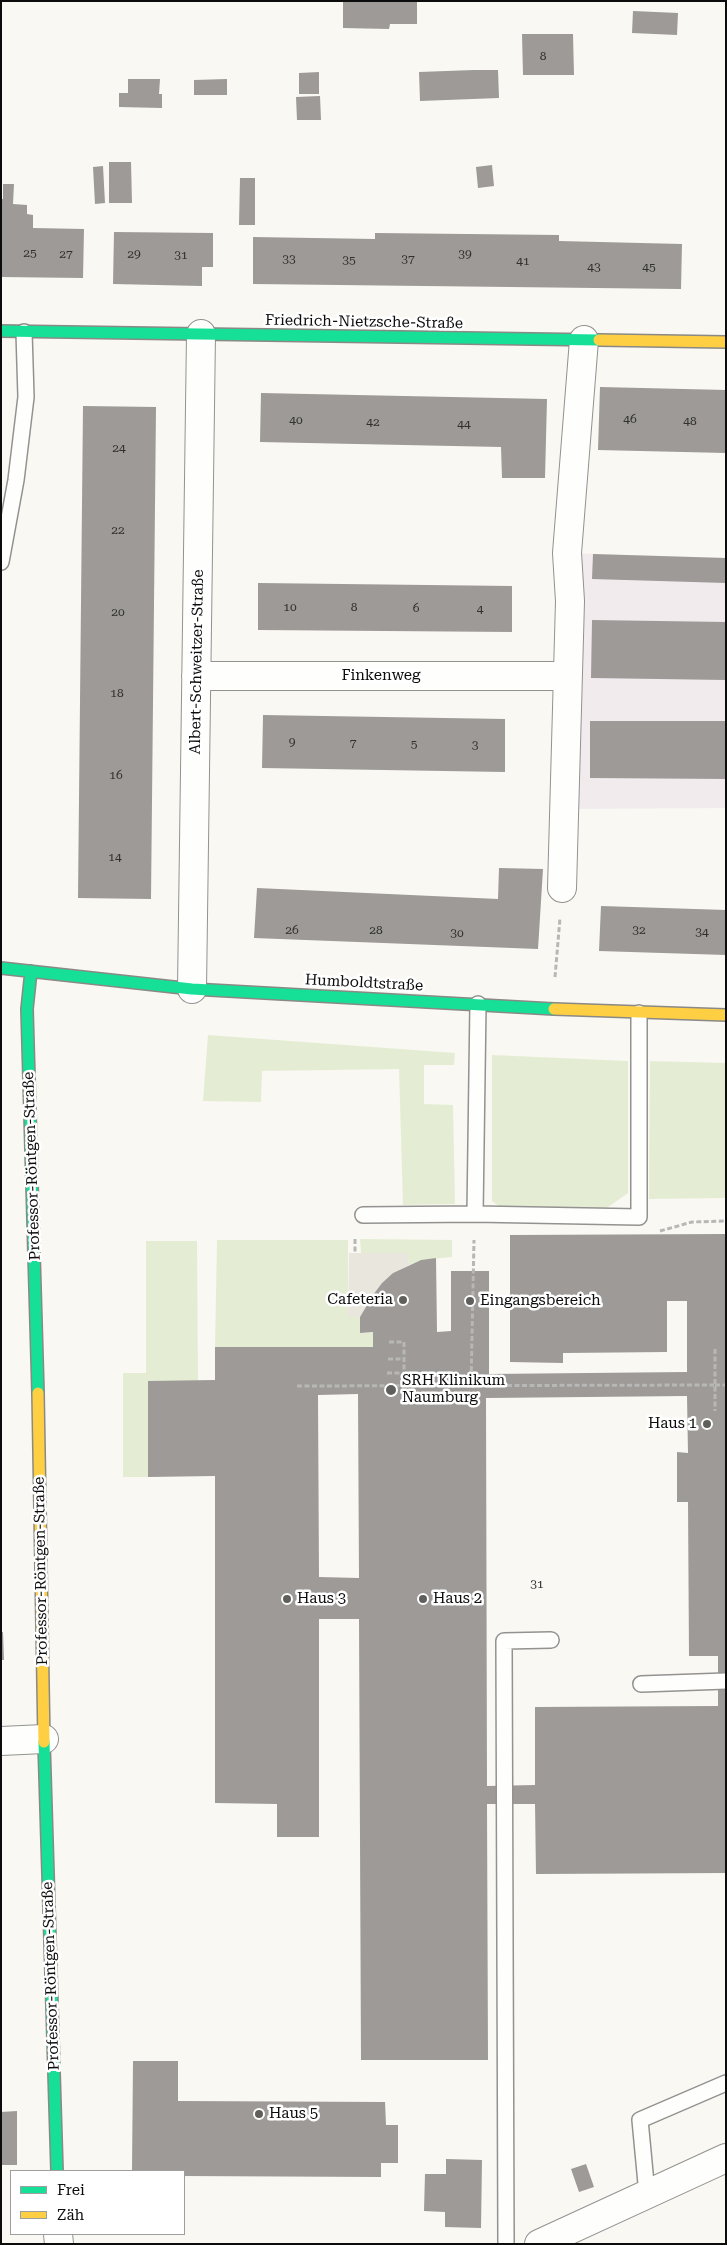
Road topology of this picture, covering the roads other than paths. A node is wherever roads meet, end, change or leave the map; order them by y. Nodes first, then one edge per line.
1 (1, 331) edge
2 (24, 332) junction
3 (200, 334) junction
4 (584, 340) junction
5 (726, 342) edge
6 (1, 562) edge
7 (196, 676) junction
8 (566, 676) junction
9 (562, 888) road end
10 (1, 968) edge
11 (31, 971) junction
12 (192, 990) junction
13 (478, 1004) junction
14 (639, 1013) junction
15 (726, 1015) edge
16 (475, 1214) junction
17 (363, 1215) dead end
18 (551, 1640) dead end
19 (726, 1682) edge
20 (641, 1684) dead end
21 (44, 1739) junction
22 (1, 1741) edge
23 (726, 2083) edge
24 (726, 2158) edge
25 (56, 2170) edge
26 (647, 2194) junction
27 (506, 2244) edge
28 (539, 2244) edge

1 - 2 street, Friedrich-Nietzsche-Straße
2 - 3 street, Friedrich-Nietzsche-Straße
2 - 6 lane
3 - 4 street, Friedrich-Nietzsche-Straße
3 - 7 street, Albert-Schweitzer-Straße
4 - 5 street, Friedrich-Nietzsche-Straße
4 - 8 street
7 - 8 street, Finkenweg
7 - 12 street, Albert-Schweitzer-Straße
8 - 9 street
10 - 11 street, Humboldtstraße
11 - 12 street, Humboldtstraße
11 - 21 street, Professor-Röntgen-Straße
12 - 13 street, Humboldtstraße
13 - 14 street, Humboldtstraße
13 - 16 lane
14 - 15 street, Humboldtstraße
14 - 16 lane
16 - 17 lane
18 - 27 lane
19 - 20 lane
21 - 22 street
21 - 25 street, Professor-Röntgen-Straße
23 - 26 lane
24 - 26 street
26 - 28 street

